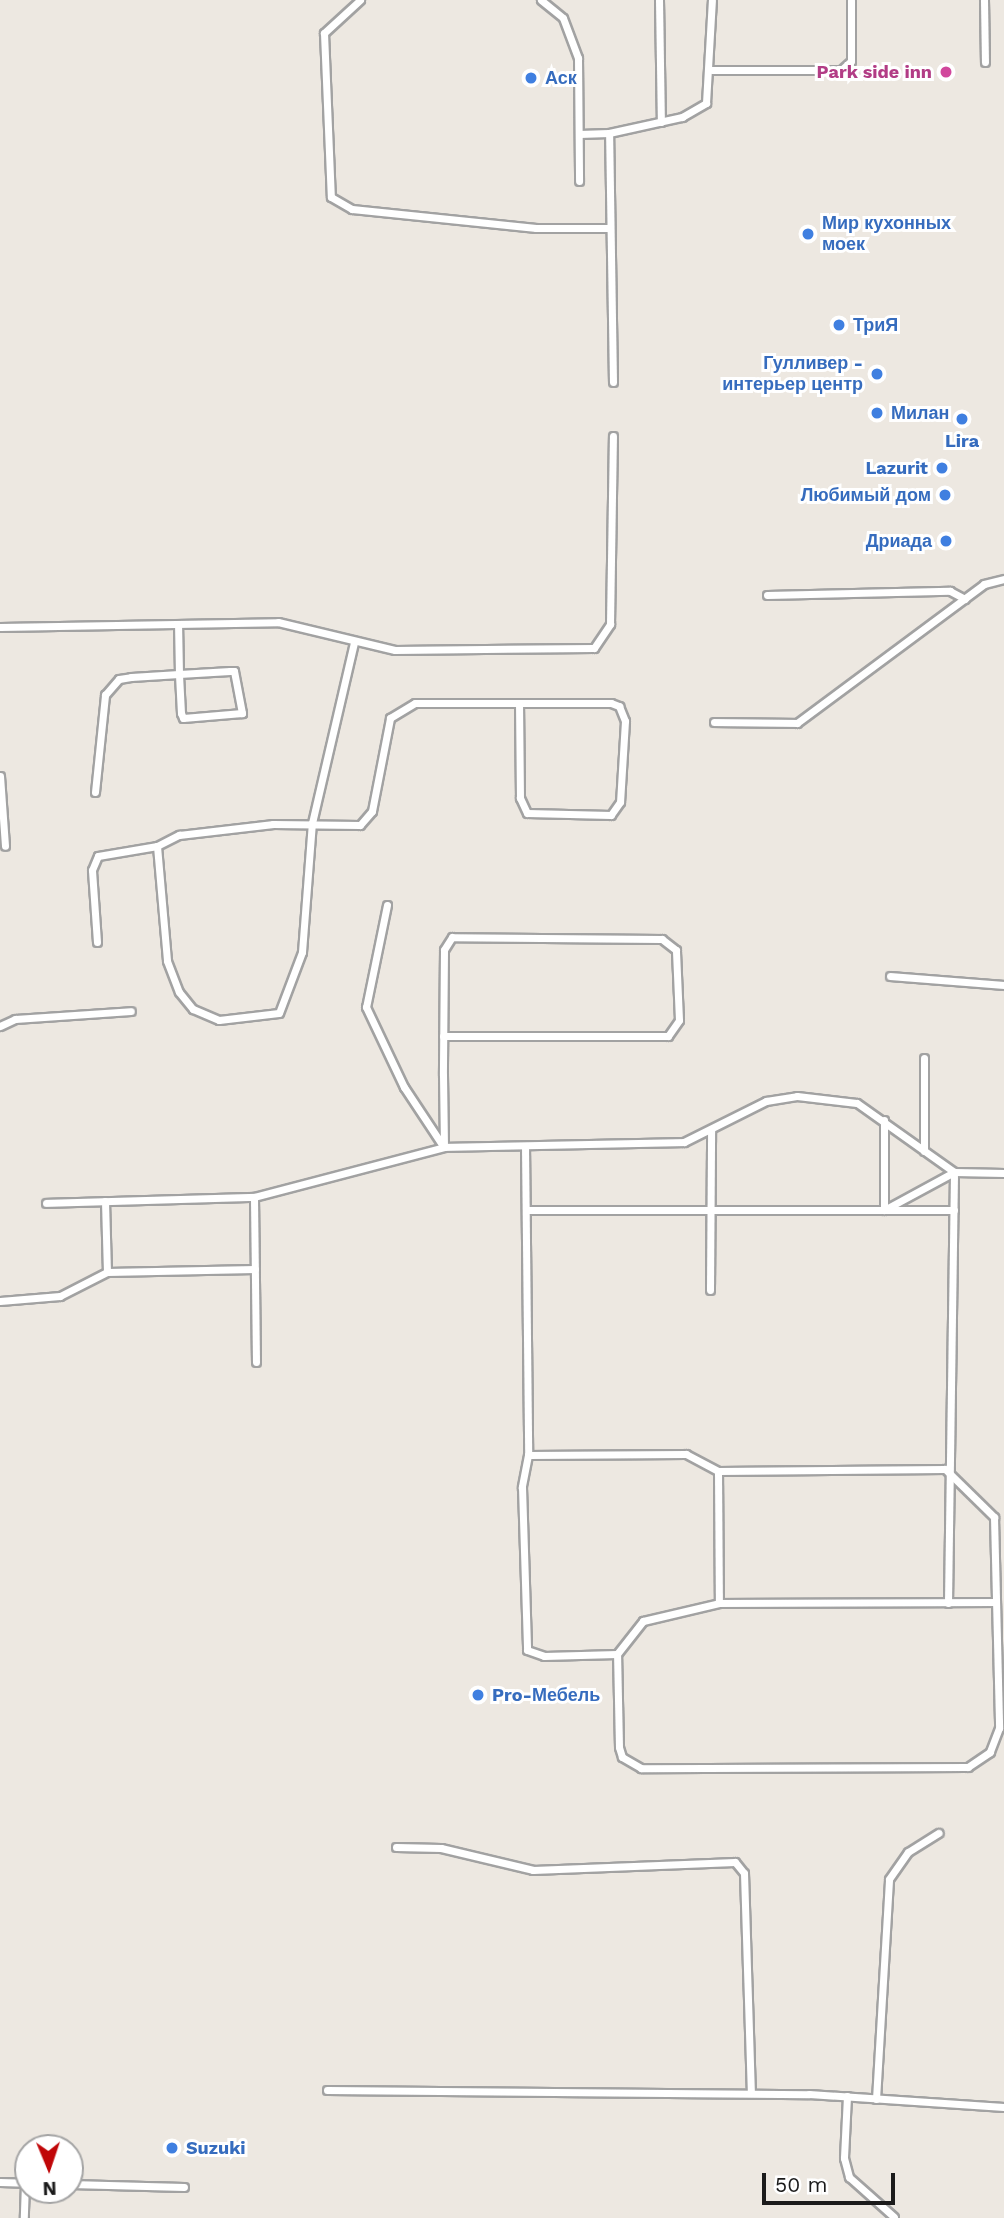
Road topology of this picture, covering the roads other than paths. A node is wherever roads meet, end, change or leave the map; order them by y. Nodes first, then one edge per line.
1 (360, 0) edge
2 (541, 0) edge
3 (659, 0) edge
4 (712, 0) edge
5 (851, 0) edge
6 (984, 0) edge
7 (985, 62) dead end
8 (712, 70) junction
9 (661, 122) junction
10 (609, 133) junction
11 (579, 134) junction
12 (579, 181) dead end
13 (610, 228) junction
14 (613, 382) dead end
15 (613, 436) dead end
16 (1004, 579) edge
17 (767, 594) dead end
18 (965, 598) junction
19 (178, 624) junction
20 (0, 627) edge
21 (354, 643) junction
22 (179, 674) junction
23 (519, 703) junction
24 (714, 722) dead end
25 (0, 776) edge
26 (95, 792) dead end
27 (312, 823) junction
28 (5, 846) dead end
29 (157, 846) junction
30 (387, 905) dead end
31 (97, 942) dead end
32 (890, 976) dead end
33 (1004, 985) edge
34 (131, 1011) dead end
35 (0, 1026) edge
36 (443, 1036) junction
37 (924, 1058) dead end
38 (884, 1120) junction
39 (711, 1131) junction
40 (444, 1146) junction
41 (525, 1146) junction
42 (924, 1151) junction
43 (954, 1172) junction
44 (1004, 1173) edge
45 (254, 1196) junction
46 (105, 1201) junction
47 (46, 1203) dead end
48 (526, 1210) junction
49 (711, 1210) junction
50 (884, 1210) junction
51 (954, 1210) junction
52 (255, 1269) junction
53 (107, 1272) junction
54 (710, 1290) dead end
55 (0, 1301) edge
56 (256, 1362) dead end
57 (528, 1455) junction
58 (945, 1469) junction
59 (718, 1471) junction
60 (948, 1602) junction
61 (996, 1602) junction
62 (719, 1604) junction
63 (617, 1654) junction
64 (939, 1833) dead end
65 (396, 1847) dead end
66 (327, 2090) dead end
67 (751, 2093) junction
68 (847, 2096) junction
69 (876, 2099) junction
70 (1004, 2107) edge
71 (84, 2184) edge
72 (184, 2187) dead end
73 (894, 2217) edge

1 - 13 lane
2 - 11 lane
3 - 9 lane
4 - 8 lane
5 - 8 lane
6 - 7 lane
8 - 9 lane
9 - 10 lane
10 - 11 lane
10 - 13 lane
11 - 12 lane
13 - 14 lane
15 - 21 lane
16 - 18 lane
17 - 18 lane
18 - 24 lane
19 - 20 lane
19 - 21 lane
19 - 22 lane
21 - 27 lane
22 - 22 lane
22 - 26 lane
23 - 23 lane
23 - 27 lane
25 - 28 lane
27 - 29 lane
27 - 29 lane
29 - 31 lane
30 - 40 lane
32 - 33 lane
34 - 35 lane
36 - 36 lane
36 - 40 lane
37 - 42 lane
38 - 39 lane
38 - 42 lane
38 - 50 lane
39 - 41 lane
39 - 49 lane
40 - 41 lane
40 - 45 lane
41 - 48 lane
42 - 43 lane
43 - 44 lane
43 - 50 lane
43 - 51 lane
45 - 46 lane
45 - 52 lane
46 - 47 lane
46 - 53 lane
48 - 49 lane
48 - 57 lane
49 - 50 lane
49 - 54 lane
50 - 51 lane
51 - 58 lane
52 - 53 lane
52 - 56 lane
53 - 55 lane
57 - 59 lane
57 - 63 lane
58 - 59 lane
58 - 60 lane
58 - 61 lane
59 - 62 lane
60 - 61 lane
60 - 62 lane
61 - 63 lane
62 - 63 lane
64 - 69 lane
65 - 67 lane
66 - 67 lane
67 - 68 lane
68 - 69 lane
68 - 73 lane
69 - 70 lane
71 - 72 lane

